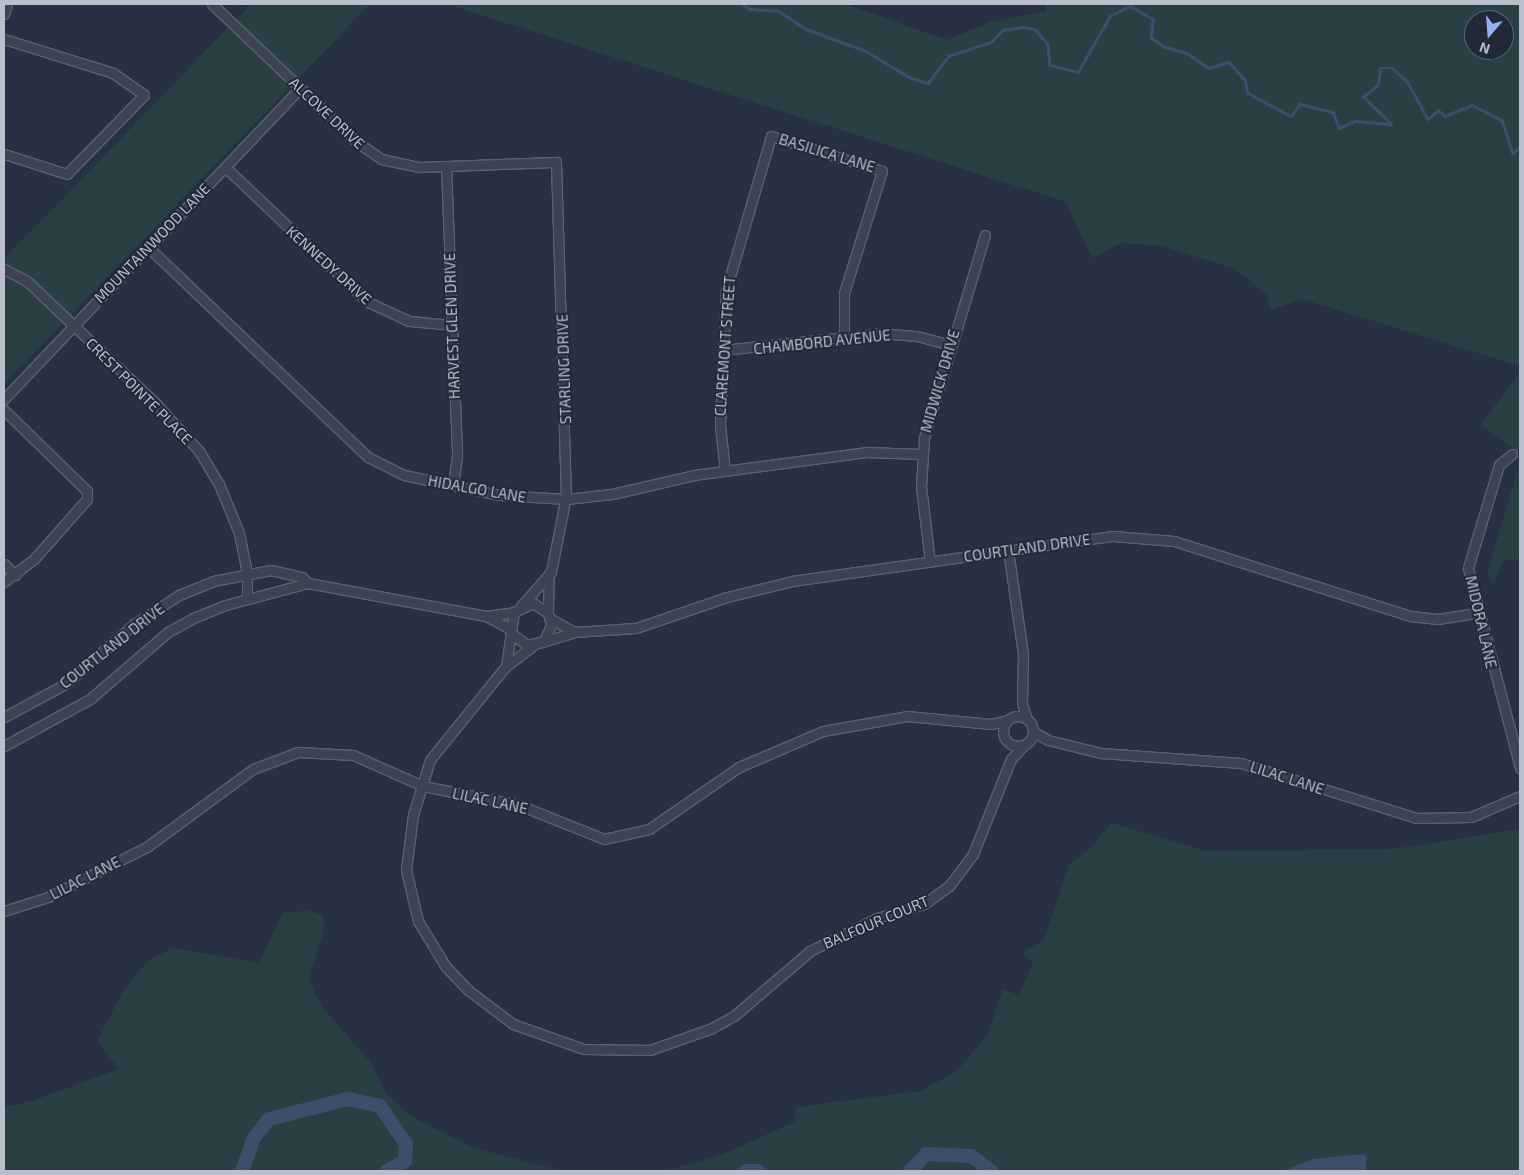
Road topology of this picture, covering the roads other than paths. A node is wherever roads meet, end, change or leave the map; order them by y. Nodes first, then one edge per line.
1 (7, 4) edge
2 (212, 4) edge
3 (4, 14) edge
4 (4, 39) edge
5 (300, 88) junction
6 (771, 136) joint
7 (4, 154) edge
8 (556, 162) joint
9 (446, 166) junction
10 (225, 167) junction
11 (985, 235) dead end
12 (148, 247) junction
13 (4, 269) edge
14 (452, 325) junction
15 (73, 326) junction
16 (844, 337) junction
17 (950, 345) junction
18 (722, 350) junction
19 (4, 399) edge
20 (4, 410) edge
21 (922, 454) junction
22 (1512, 454) dead end
23 (725, 471) junction
24 (453, 486) junction
25 (566, 499) junction
26 (1008, 550) junction
27 (930, 562) junction
28 (4, 564) edge
29 (247, 573) junction
30 (549, 574) junction
31 (15, 575) junction
32 (4, 582) edge
33 (308, 584) junction
34 (247, 599) junction
35 (517, 609) junction
36 (1477, 613) junction
37 (486, 616) junction
38 (549, 616) junction
39 (511, 632) junction
40 (574, 632) junction
41 (536, 644) junction
42 (506, 666) junction
43 (1022, 703) junction
44 (4, 718) edge
45 (1012, 718) junction
46 (1027, 719) junction
47 (991, 724) junction
48 (1002, 733) junction
49 (1029, 740) junction
50 (1010, 744) junction
51 (4, 746) edge
52 (1011, 760) junction
53 (1520, 768) edge
54 (420, 785) junction
55 (1520, 796) edge
56 (4, 911) edge

1 - 3 street
2 - 5 street, ALCOVE DRIVE
4 - 7 street
5 - 9 street, ALCOVE DRIVE
5 - 10 street, MOUNTAINWOOD LANE
6 - 16 street, BASILICA LANE
6 - 18 street, CLAREMONT STREET
8 - 9 street, ALCOVE DRIVE
8 - 25 street, STARLING DRIVE
9 - 14 street, HARVEST GLEN DRIVE
10 - 12 street, MOUNTAINWOOD LANE
10 - 14 street, KENNEDY DRIVE
11 - 17 street, MIDWICK DRIVE
12 - 15 street, MOUNTAINWOOD LANE
12 - 24 street, HIDALGO LANE
13 - 15 street, CREST POINTE PLACE
14 - 24 street, HARVEST GLEN DRIVE
15 - 19 street, MOUNTAINWOOD LANE
15 - 29 street, CREST POINTE PLACE
16 - 17 street, CHAMBORD AVENUE
16 - 18 street, CHAMBORD AVENUE
17 - 21 street, MIDWICK DRIVE
18 - 23 street, CLAREMONT STREET
20 - 31 street
21 - 23 street, HIDALGO LANE
21 - 27 street, MIDWICK DRIVE
22 - 36 street, MIDORA LANE
23 - 25 street, HIDALGO LANE
24 - 25 street, HIDALGO LANE
25 - 30 street, STARLING DRIVE
26 - 27 street, COURTLAND DRIVE
26 - 36 street, COURTLAND DRIVE
26 - 43 street
27 - 40 street, COURTLAND DRIVE
28 - 31 street
29 - 33 street, COURTLAND DRIVE
29 - 34 street, CREST POINTE PLACE
29 - 44 street, COURTLAND DRIVE
30 - 35 street, STARLING DRIVE
30 - 38 street, STARLING DRIVE
31 - 32 street
33 - 34 street, COURTLAND DRIVE
33 - 37 street, COURTLAND DRIVE
34 - 51 street, COURTLAND DRIVE
35 - 37 street, COURTLAND DRIVE
35 - 38 street
35 - 39 street
36 - 53 street, MIDORA LANE
37 - 39 street, COURTLAND DRIVE
38 - 40 street
38 - 41 street
39 - 41 street
39 - 42 street
40 - 41 street, COURTLAND DRIVE
41 - 42 street
42 - 54 street
43 - 45 street
43 - 46 street
45 - 46 street
45 - 47 street, LILAC LANE
45 - 48 street
46 - 49 street
47 - 48 street
47 - 54 street, LILAC LANE
48 - 50 street
49 - 50 street
49 - 52 street, BALFOUR COURT
49 - 55 street, LILAC LANE
50 - 52 street, BALFOUR COURT
52 - 54 street, BALFOUR COURT
54 - 56 street, LILAC LANE

